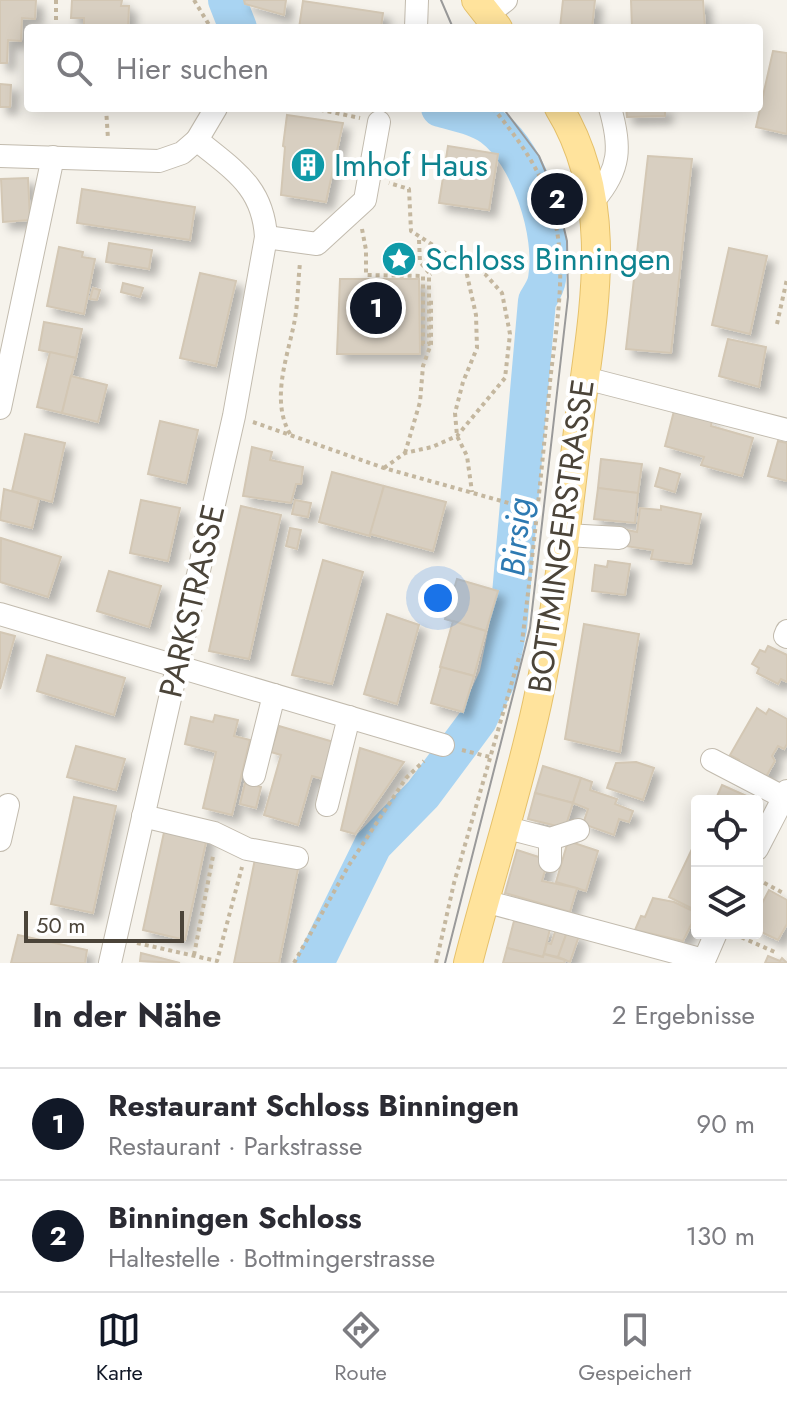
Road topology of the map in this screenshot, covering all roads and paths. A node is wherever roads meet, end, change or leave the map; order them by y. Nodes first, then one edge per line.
1 (56, 0) edge
2 (194, 0) edge
3 (417, 0) edge
4 (56, 24) edge
5 (209, 24) edge
6 (416, 24) edge
7 (106, 112) edge
8 (214, 112) edge
9 (331, 112) edge
10 (496, 112) edge
11 (561, 112) edge
12 (611, 112) edge
13 (379, 122) joint
14 (197, 140) junction
15 (0, 156) edge
16 (53, 157) junction
17 (109, 158) junction
18 (369, 177) junction
19 (594, 200) junction
20 (266, 237) junction
21 (419, 238) junction
22 (317, 244) junction
23 (366, 250) dead end
24 (464, 265) junction
25 (431, 274) junction
26 (787, 279) edge
27 (777, 324) dead end
28 (585, 378) junction
29 (0, 408) edge
30 (266, 427) dead end
31 (787, 430) edge
32 (291, 436) junction
33 (457, 436) junction
34 (405, 453) junction
35 (384, 468) junction
36 (472, 492) junction
37 (537, 511) junction
38 (566, 535) junction
39 (619, 538) dead end
40 (0, 614) edge
41 (176, 667) junction
42 (274, 695) junction
43 (349, 717) junction
44 (450, 747) junction
45 (490, 757) junction
46 (712, 760) dead end
47 (254, 775) dead end
48 (785, 794) edge
49 (8, 805) dead end
50 (327, 805) dead end
51 (143, 816) junction
52 (504, 827) junction
53 (578, 830) dead end
54 (217, 834) junction
55 (763, 837) edge
56 (0, 840) edge
57 (247, 849) junction
58 (297, 858) dead end
59 (763, 882) edge
60 (785, 894) dead end
61 (484, 901) junction
62 (115, 938) junction
63 (714, 939) edge
64 (746, 939) edge
65 (777, 953) dead end
66 (194, 955) junction
67 (704, 962) edge
68 (110, 963) edge
69 (294, 963) edge
70 (436, 963) edge
71 (468, 963) edge

1 - 4 path
2 - 5 path
3 - 6 street
7 - 17 path
8 - 14 street
9 - 13 path
10 - 37 path
11 - 19 main road, BOTTMINGERSTRASSE
12 - 19 street
13 - 18 street
14 - 17 street
14 - 20 street
15 - 16 street
16 - 17 street
16 - 29 street
18 - 21 path
18 - 22 street
19 - 28 main road, BOTTMINGERSTRASSE
20 - 22 street
20 - 41 street, PARKSTRASSE
21 - 24 path
21 - 25 path
22 - 32 path
23 - 25 path
24 - 33 path
24 - 33 path
25 - 34 path
26 - 27 path
28 - 31 street
28 - 38 main road, BOTTMINGERSTRASSE
30 - 32 path
32 - 35 path
33 - 34 path
33 - 36 path
34 - 35 path
35 - 36 path
36 - 37 path
37 - 45 path
38 - 39 street
38 - 52 main road, BOTTMINGERSTRASSE
40 - 41 street
41 - 42 street
41 - 51 street, PARKSTRASSE
42 - 43 street
42 - 47 street
43 - 44 street
43 - 50 street
44 - 45 path
44 - 69 path
45 - 70 path
46 - 48 street
48 - 55 street
49 - 56 street
51 - 54 street
51 - 62 street, PARKSTRASSE
52 - 53 street
52 - 61 main road, BOTTMINGERSTRASSE
54 - 57 street
54 - 66 path
57 - 58 street
57 - 66 path
59 - 60 path
61 - 67 street
61 - 71 main road, BOTTMINGERSTRASSE
62 - 66 path
62 - 68 street, PARKSTRASSE
63 - 67 street
64 - 65 path

